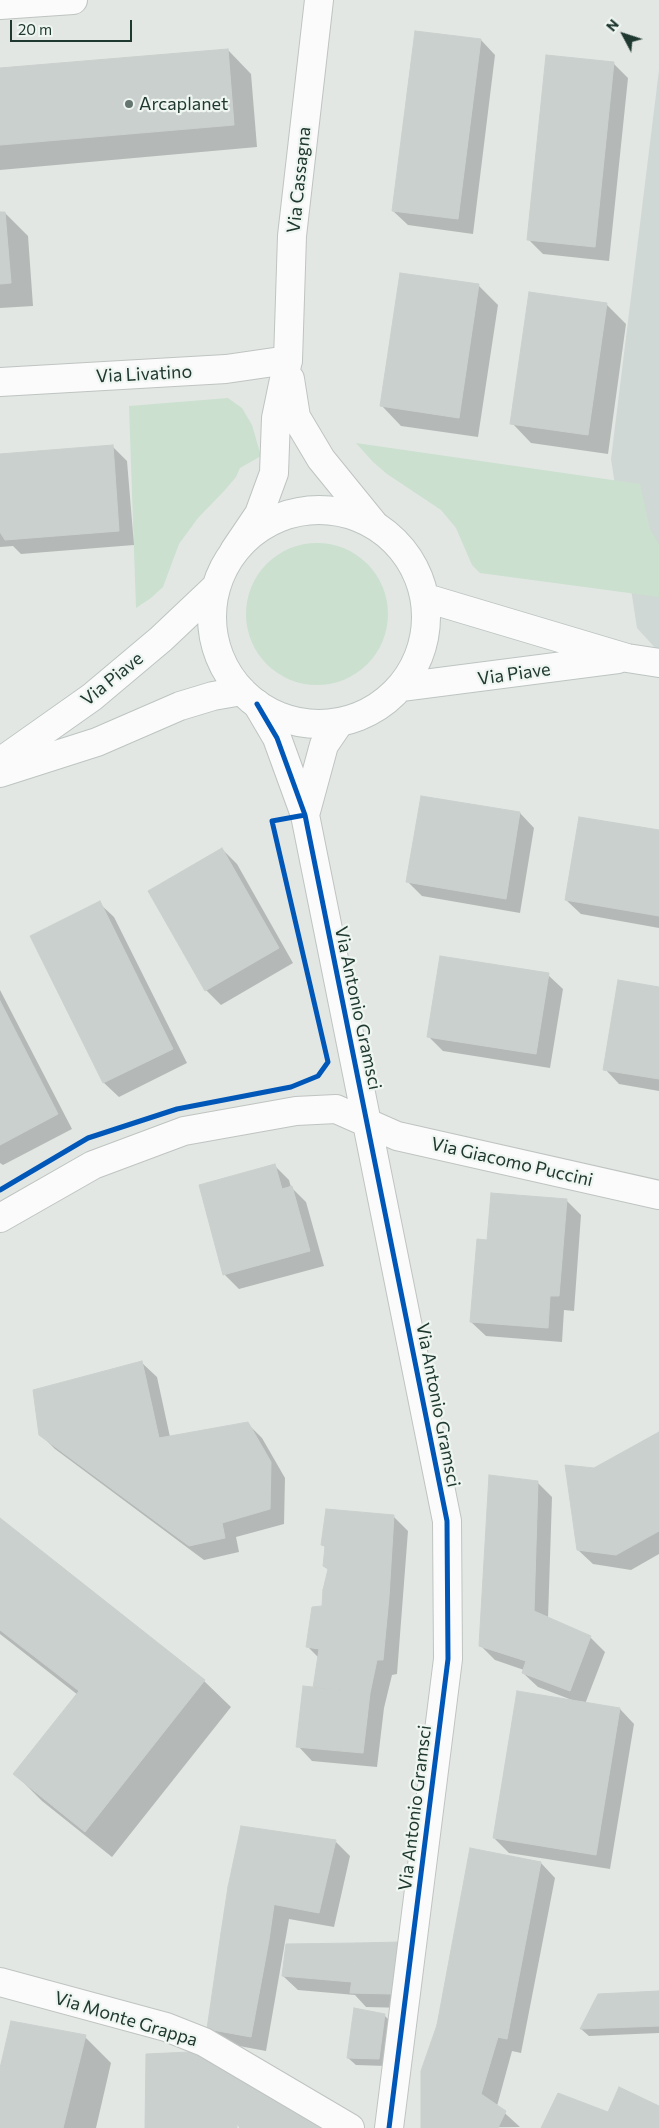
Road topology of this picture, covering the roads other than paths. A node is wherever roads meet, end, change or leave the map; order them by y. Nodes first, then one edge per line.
1 (73, 0) edge
2 (319, 0) edge
3 (0, 5) edge
4 (288, 360) junction
5 (0, 382) edge
6 (373, 523) junction
7 (234, 551) junction
8 (216, 587) junction
9 (426, 598) junction
10 (627, 658) junction
11 (659, 663) edge
12 (401, 687) junction
13 (249, 698) junction
14 (339, 723) junction
15 (0, 762) edge
16 (0, 773) edge
17 (305, 815) junction
18 (368, 1122) junction
19 (659, 1195) edge
20 (0, 1218) edge
21 (0, 1982) edge
22 (350, 2128) edge
23 (389, 2128) edge

1 - 3 street
2 - 4 street, Via Cassagna
4 - 5 street, Via Livatino
4 - 6 street, Via Cassagna
4 - 7 street, Via Cassagna
6 - 7 street
6 - 9 street
7 - 8 street
8 - 13 street, Via Antonio Gramsci
8 - 15 street, Via Piave
9 - 10 street, Via Piave
9 - 12 street
10 - 11 street, Via Piave
10 - 12 street, Via Piave
12 - 14 street
13 - 14 street
13 - 16 street
13 - 17 street, Via Antonio Gramsci
14 - 17 street, Via Antonio Gramsci
17 - 18 street, Via Antonio Gramsci
18 - 19 street, Via Giacomo Puccini
18 - 20 street, Via Giacomo Puccini
18 - 23 street, Via Antonio Gramsci
21 - 22 street, Via Monte Grappa

